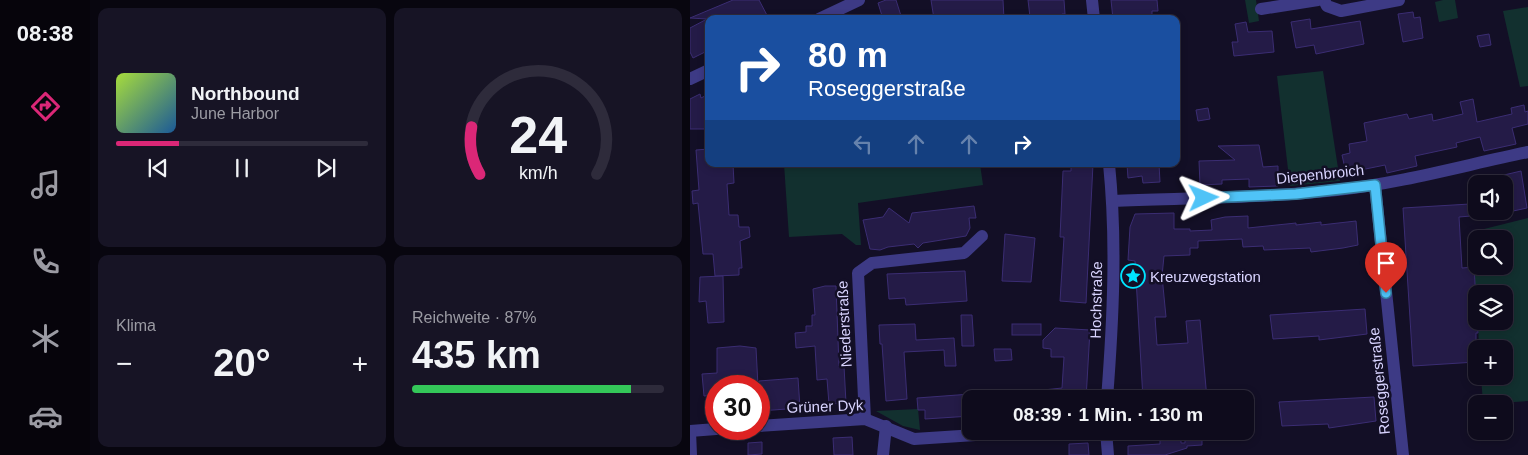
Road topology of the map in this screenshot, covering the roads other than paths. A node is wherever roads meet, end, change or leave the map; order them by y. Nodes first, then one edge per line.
1 (859, 0) edge
2 (1092, 0) edge
3 (1318, 0) edge
4 (1324, 0) edge
5 (1399, 0) edge
6 (1261, 9) dead end
7 (827, 15) edge
8 (1094, 15) edge
9 (705, 72) edge
10 (690, 79) edge
11 (1528, 152) edge
12 (1109, 167) edge
13 (1375, 185) junction
14 (1113, 201) junction
15 (982, 236) dead end
16 (1109, 390) edge
17 (865, 418) junction
18 (770, 425) edge
19 (886, 426) junction
20 (705, 430) edge
21 (690, 431) edge
22 (962, 436) edge
23 (1107, 440) edge
24 (691, 455) edge
25 (883, 455) edge
26 (1108, 455) edge
27 (1403, 455) edge

1 - 7 street
2 - 8 street
3 - 6 street
4 - 5 street
9 - 10 street
11 - 13 street, Diepenbroich
12 - 14 street, Hochstraße
13 - 14 street, Diepenbroich
13 - 27 street, Roseggerstraße
14 - 16 street, Hochstraße
15 - 17 street, Niederstraße
17 - 18 street, Grüner Dyk
17 - 19 street, Grüner Dyk
19 - 22 street, Grüner Dyk
19 - 25 street
20 - 21 street
21 - 24 street
23 - 26 street

